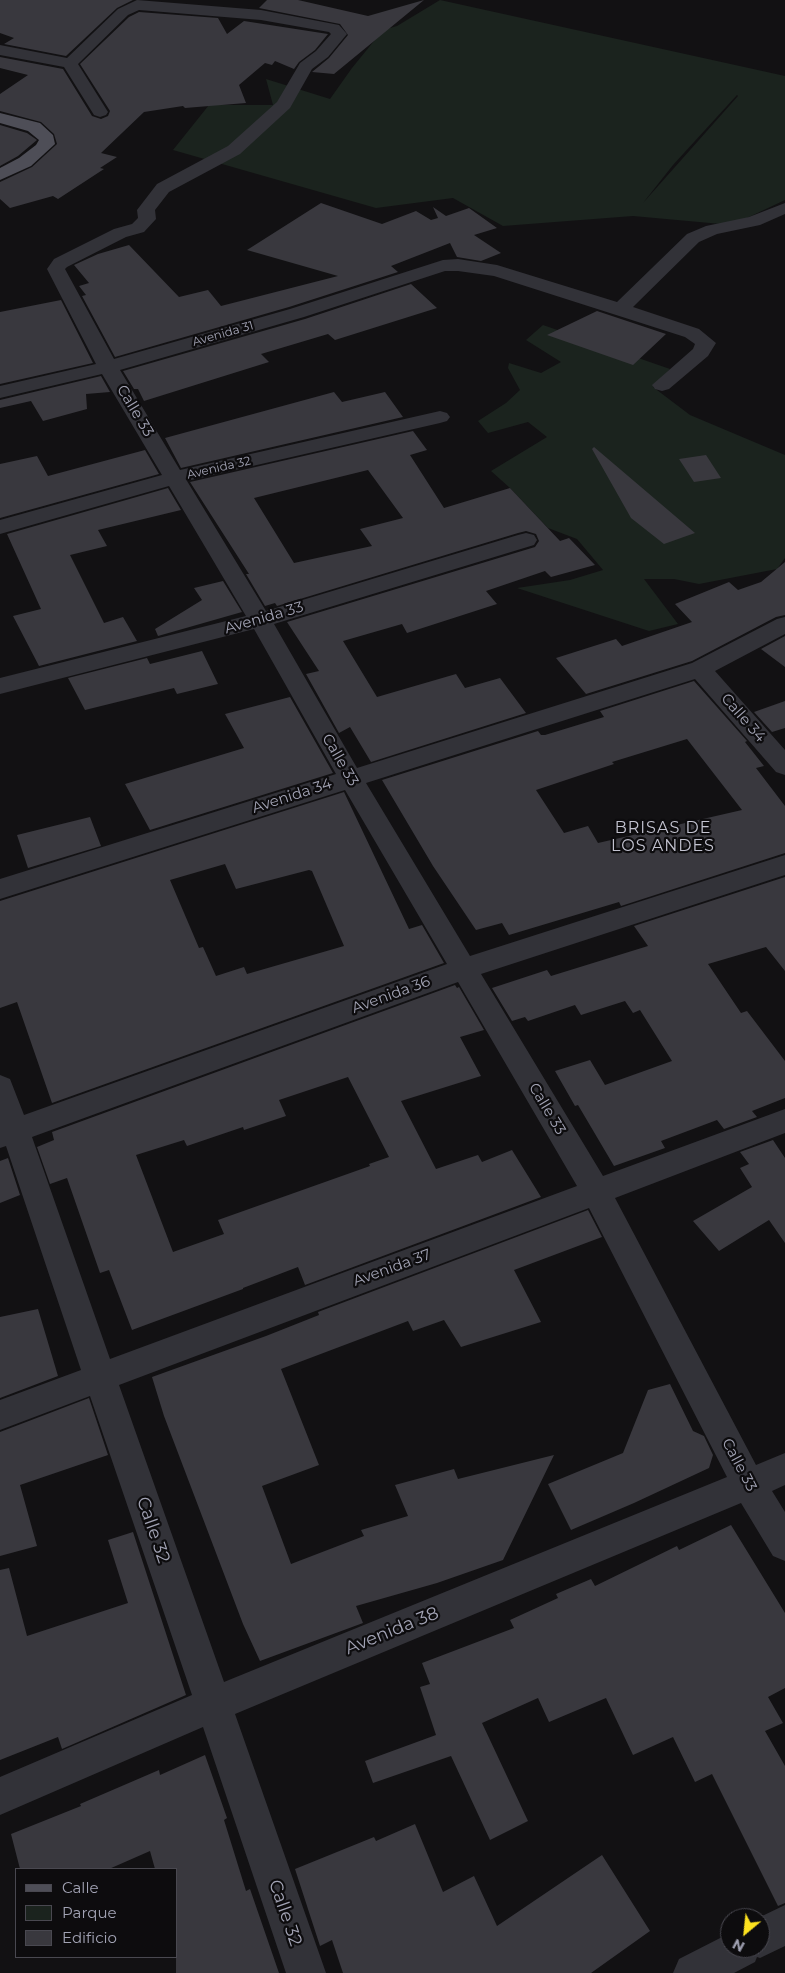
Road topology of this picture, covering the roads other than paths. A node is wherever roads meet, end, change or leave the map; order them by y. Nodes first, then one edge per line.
1 (0, 50) edge
2 (70, 63) junction
3 (100, 112) dead end
4 (0, 118) edge
5 (0, 175) edge
6 (785, 208) edge
7 (620, 309) junction
8 (108, 367) junction
9 (662, 385) dead end
10 (0, 392) edge
11 (440, 417) dead end
12 (174, 478) junction
13 (0, 527) edge
14 (526, 540) dead end
15 (260, 620) junction
16 (785, 624) edge
17 (700, 669) junction
18 (0, 686) edge
19 (785, 766) edge
20 (350, 777) junction
21 (785, 865) edge
22 (0, 889) edge
23 (464, 969) junction
24 (0, 1087) edge
25 (785, 1121) edge
26 (8, 1133) edge
27 (596, 1192) junction
28 (100, 1377) junction
29 (0, 1415) edge
30 (785, 1469) edge
31 (748, 1484) junction
32 (785, 1544) edge
33 (214, 1704) junction
34 (0, 1796) edge
35 (785, 1925) edge
36 (770, 1933) edge
37 (722, 1958) edge
38 (306, 1973) edge
39 (693, 1973) edge

1 - 2 street
2 - 3 street
2 - 8 street, Calle 33
4 - 5 main road
6 - 7 street
7 - 8 street, Avenida 31
7 - 9 street, Avenida 31
8 - 10 street, Avenida 31
8 - 12 street, Calle 33
11 - 12 street, Avenida 32
12 - 13 street, Avenida 32
12 - 15 street, Calle 33
14 - 15 street, Avenida 33
15 - 18 street, Avenida 33
15 - 20 street, Calle 33
16 - 17 street, Avenida 34
17 - 19 street, Calle 34
17 - 20 street, Avenida 34
20 - 22 street, Avenida 34
20 - 23 street, Calle 33
21 - 23 street, Avenida 36
23 - 26 street, Avenida 36
23 - 27 street, Calle 33
24 - 26 street, Calle 32
25 - 27 street, Avenida 37
26 - 28 street, Calle 32
27 - 28 street, Avenida 37
27 - 31 street, Calle 33
28 - 29 street, Avenida 37
28 - 33 street, Calle 32
30 - 31 street, Avenida 38
31 - 32 street, Calle 33
31 - 33 street, Avenida 38
33 - 34 street, Avenida 38
33 - 38 street, Calle 32
35 - 36 street
37 - 39 street

